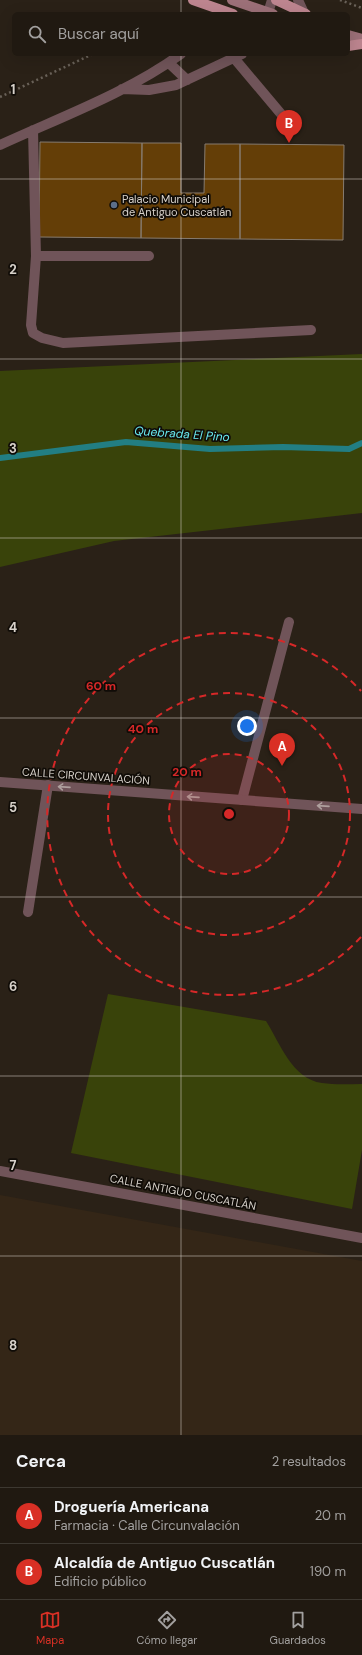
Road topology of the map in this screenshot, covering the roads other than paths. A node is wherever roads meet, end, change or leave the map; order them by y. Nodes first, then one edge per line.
1 (193, 0) edge
2 (232, 0) edge
3 (272, 0) edge
4 (276, 0) edge
5 (298, 0) edge
6 (225, 12) edge
7 (268, 12) edge
8 (271, 12) edge
9 (303, 12) edge
10 (304, 12) edge
11 (350, 36) edge
12 (362, 39) edge
13 (362, 44) edge
14 (350, 46) edge
15 (179, 56) edge
16 (238, 56) edge
17 (169, 63) junction
18 (187, 80) junction
19 (122, 89) junction
20 (292, 127) dead end
21 (33, 130) junction
22 (0, 145) edge
23 (36, 256) junction
24 (149, 256) dead end
25 (311, 330) dead end
26 (289, 622) dead end
27 (0, 782) edge
28 (48, 785) junction
29 (242, 800) junction
30 (362, 809) edge
31 (28, 912) dead end
32 (0, 1171) edge
33 (362, 1238) edge

1 - 6 main road
2 - 7 main road
3 - 8 street
4 - 9 main road
5 - 10 street
11 - 12 main road
13 - 14 main road
15 - 17 street
16 - 18 street
16 - 20 street
17 - 18 street
17 - 19 street
18 - 19 street
19 - 21 street
21 - 22 street
21 - 23 street
23 - 24 street
23 - 25 street
26 - 29 street
27 - 28 street, CALLE CIRCUNVALACIÓN
29 -> 28 street, CALLE CIRCUNVALACIÓN
28 - 31 street
30 -> 29 street, CALLE CIRCUNVALACIÓN
32 - 33 street, CALLE ANTIGUO CUSCATLÁN

